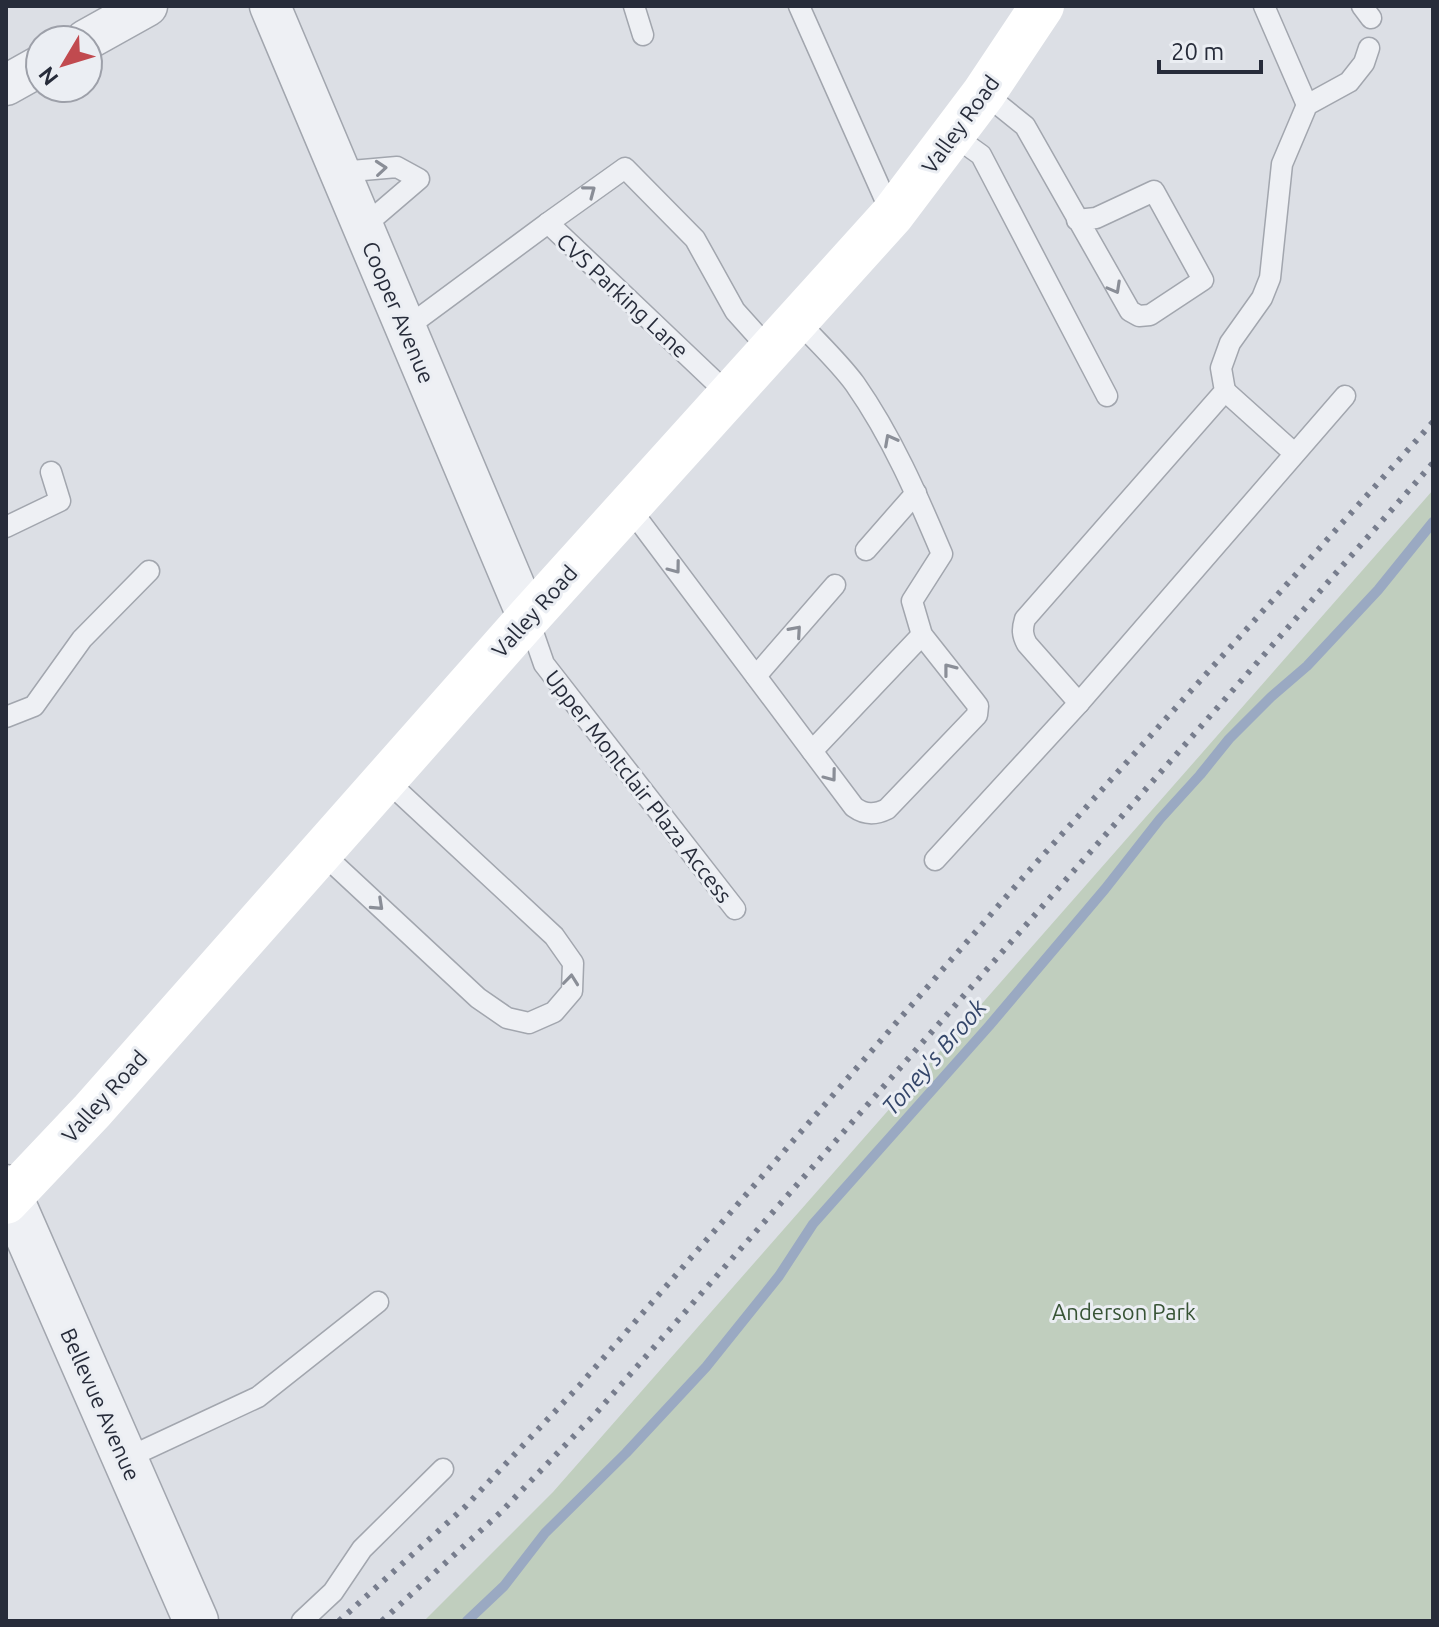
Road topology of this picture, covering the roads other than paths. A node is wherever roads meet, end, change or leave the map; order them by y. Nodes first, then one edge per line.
1 (147, 6) edge
2 (270, 6) edge
3 (634, 6) edge
4 (799, 6) edge
5 (1042, 6) edge
6 (1264, 6) edge
7 (104, 30) edge
8 (643, 35) dead end
9 (1369, 48) dead end
10 (24, 75) edge
11 (6, 85) edge
12 (984, 93) junction
13 (1307, 105) junction
14 (953, 135) junction
15 (340, 172) junction
16 (892, 215) junction
17 (1077, 220) junction
18 (548, 223) junction
19 (363, 227) junction
20 (406, 328) junction
21 (784, 335) junction
22 (1225, 391) junction
23 (729, 395) junction
24 (1107, 396) dead end
25 (1345, 396) dead end
26 (1294, 453) junction
27 (51, 472) dead end
28 (916, 493) junction
29 (628, 506) junction
30 (6, 527) edge
31 (866, 550) dead end
32 (149, 571) dead end
33 (835, 585) dead end
34 (528, 618) junction
35 (922, 635) junction
36 (756, 676) junction
37 (1079, 703) junction
38 (6, 717) edge
39 (812, 751) junction
40 (385, 779) junction
41 (321, 852) junction
42 (935, 860) dead end
43 (735, 909) dead end
44 (7, 1195) edge
45 (378, 1302) dead end
46 (125, 1459) junction
47 (443, 1469) dead end
48 (196, 1621) edge
49 (302, 1621) edge

1 - 7 street
2 - 15 street, Cooper Avenue
3 - 8 lane
4 - 16 lane
5 - 12 main road, Valley Road
6 - 13 lane
9 - 13 lane
10 - 11 street
12 - 14 main road, Valley Road
12 - 17 lane
13 - 22 lane
14 - 16 main road, Valley Road
14 - 24 lane
15 - 19 street, Cooper Avenue
15 -> 19 lane
16 - 21 main road, Valley Road
17 -> 17 lane
18 - 20 lane
18 -> 21 lane, CVS Parking Lane
18 - 23 lane, CVS Parking Lane
19 - 20 street, Cooper Avenue
20 - 34 street, Cooper Avenue
21 - 23 main road, Valley Road
28 -> 21 lane
22 - 26 lane
22 - 37 lane
23 - 29 main road, Valley Road
25 - 26 lane
26 - 37 lane
27 - 30 lane
28 - 31 lane
28 - 35 lane
29 - 34 main road, Valley Road
29 -> 36 lane
32 - 38 lane
36 -> 33 lane
34 - 40 main road, Valley Road
34 - 43 lane, Upper Montclair Plaza Access
35 - 39 lane
39 -> 35 lane
36 - 39 lane
37 - 42 lane
40 - 41 main road, Valley Road
41 -> 40 lane
41 - 44 main road, Valley Road
44 - 46 street, Bellevue Avenue
45 - 46 lane
46 - 48 street, Bellevue Avenue
47 - 49 lane

